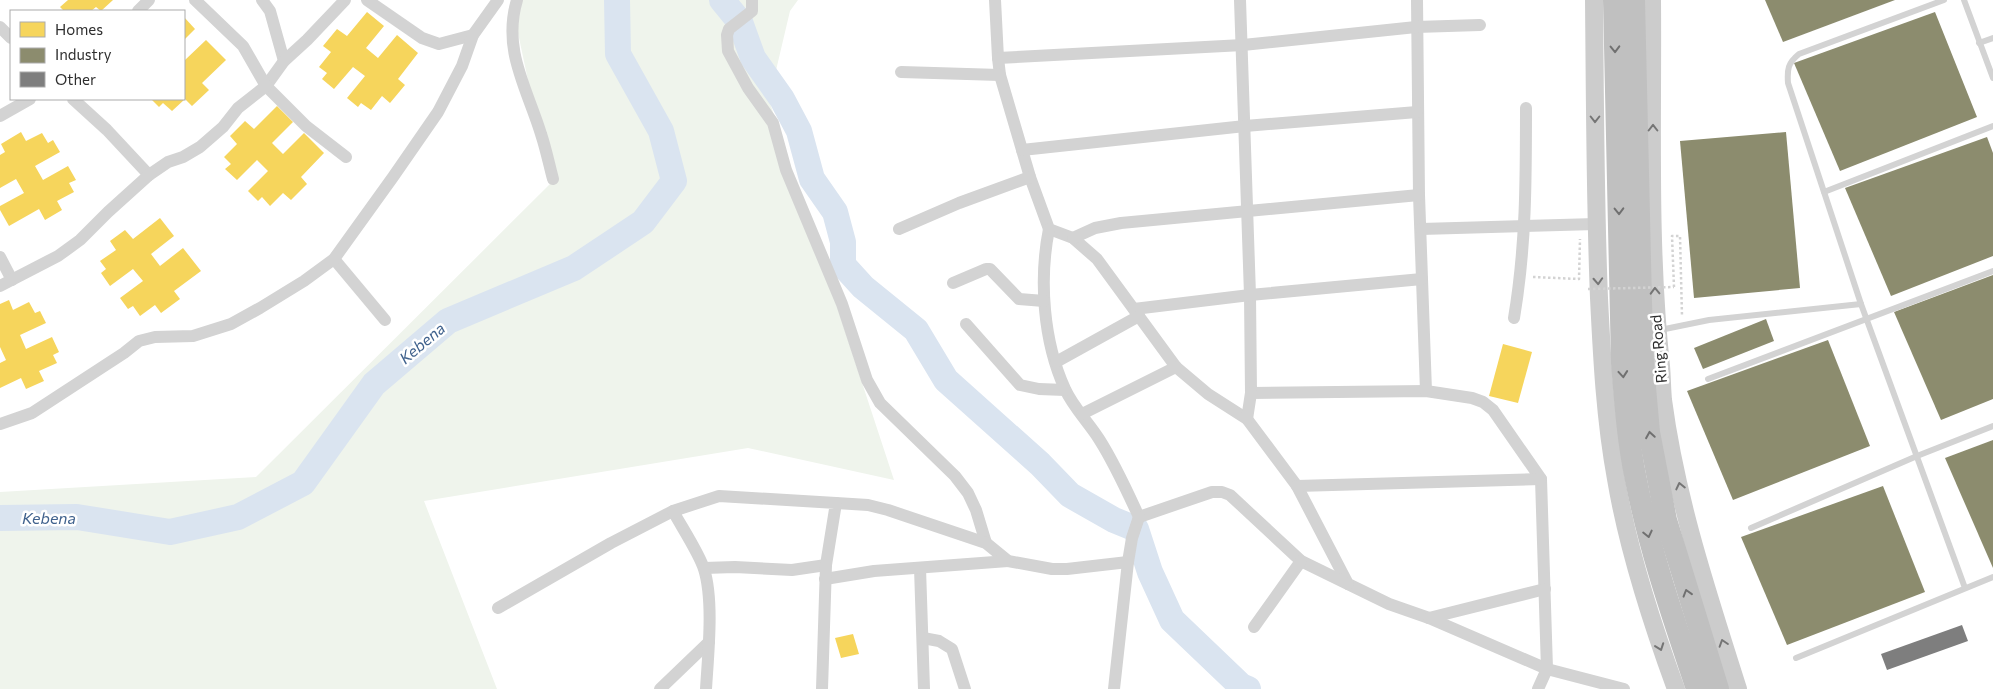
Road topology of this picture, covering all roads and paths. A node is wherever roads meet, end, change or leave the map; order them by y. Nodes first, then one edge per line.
1 (149, 0) edge
2 (195, 0) edge
3 (262, 0) edge
4 (345, 0) edge
5 (367, 0) edge
6 (498, 0) edge
7 (517, 0) edge
8 (752, 0) edge
9 (995, 0) edge
10 (1240, 0) edge
11 (1417, 0) edge
12 (1594, 0) edge
13 (1614, 0) edge
14 (1634, 0) edge
15 (1652, 0) edge
16 (1944, 0) edge
17 (1964, 0) edge
18 (139, 10) edge
19 (1480, 25) dead end
20 (0, 27) edge
21 (1416, 27) junction
22 (473, 35) junction
23 (10, 37) edge
24 (1993, 38) edge
25 (1979, 43) junction
26 (1242, 45) junction
27 (998, 58) junction
28 (284, 61) junction
29 (901, 72) dead end
30 (1000, 76) junction
31 (1993, 78) edge
32 (266, 86) junction
33 (28, 100) edge
34 (74, 100) edge
35 (1526, 108) dead end
36 (1417, 112) junction
37 (0, 116) edge
38 (1245, 126) junction
39 (1993, 126) edge
40 (1022, 150) junction
41 (346, 157) dead end
42 (149, 175) junction
43 (1030, 177) junction
44 (553, 179) dead end
45 (1824, 192) junction
46 (1419, 195) junction
47 (1247, 212) junction
48 (1596, 224) junction
49 (1525, 226) junction
50 (1049, 228) junction
51 (899, 229) dead end
52 (1421, 229) junction
53 (1073, 238) junction
54 (1579, 239) dead end
55 (0, 257) edge
56 (334, 258) junction
57 (1993, 270) edge
58 (1521, 277) junction
59 (1422, 279) junction
60 (12, 280) junction
61 (952, 283) dead end
62 (0, 286) edge
63 (1588, 289) dead end
64 (1250, 295) junction
65 (1044, 301) junction
66 (1861, 304) junction
67 (1137, 312) junction
68 (1514, 318) dead end
69 (1866, 319) junction
70 (385, 320) dead end
71 (966, 324) dead end
72 (1682, 326) junction
73 (1656, 331) junction
74 (1056, 362) junction
75 (1176, 368) junction
76 (1708, 379) dead end
77 (1065, 390) junction
78 (1426, 391) junction
79 (1251, 393) junction
80 (1082, 414) junction
81 (1247, 419) junction
82 (0, 424) edge
83 (1993, 426) edge
84 (1916, 456) junction
85 (1541, 479) junction
86 (1297, 486) junction
87 (836, 503) junction
88 (672, 511) junction
89 (1137, 521) junction
90 (1751, 528) dead end
91 (986, 543) junction
92 (1008, 561) junction
93 (1302, 561) junction
94 (1128, 562) junction
95 (826, 565) junction
96 (704, 568) junction
97 (920, 568) junction
98 (1993, 577) edge
99 (825, 579) junction
100 (1348, 584) junction
101 (1965, 588) junction
102 (1545, 589) junction
103 (498, 608) dead end
104 (1429, 618) junction
105 (1254, 627) dead end
106 (924, 638) junction
107 (709, 642) junction
108 (1796, 658) dead end
109 (1547, 669) junction
110 (660, 689) edge
111 (706, 689) edge
112 (822, 689) edge
113 (924, 689) edge
114 (965, 689) edge
115 (1114, 689) edge
116 (1538, 689) edge
117 (1624, 689) edge
118 (1676, 689) edge
119 (1697, 689) edge
120 (1718, 689) edge
121 (1738, 689) edge

1 - 18 street
2 - 32 street
3 - 28 street
4 - 28 street
5 - 22 street
6 - 22 street
7 - 44 street
8 - 91 street
9 - 27 street
10 - 26 street
11 - 21 street
12 -> 48 street
13 -> 119 highway
120 -> 14 highway, Ring Road
73 -> 15 street, Ring Road
16 - 45 lane
17 - 25 lane
19 - 21 street
20 - 23 street
21 - 26 street
21 - 36 street
22 - 56 street
24 - 25 lane
25 - 31 lane
26 - 27 street
26 - 38 street
27 - 30 street
28 - 32 street
29 - 30 street
30 - 40 street
32 - 41 street
32 - 42 street
33 - 37 street
34 - 42 street
35 - 49 street
36 - 38 street
36 - 46 street
38 - 40 street
38 - 47 street
39 - 45 lane
40 - 43 street
42 - 60 street
43 - 50 street
43 - 51 street
45 - 66 lane
46 - 47 street
46 - 52 street
47 - 53 street
47 - 64 street
48 - 49 street
48 -> 118 street
49 - 52 street
49 - 58 street
50 - 53 street
50 - 65 street
52 - 59 street
53 - 67 street
54 - 58 path
55 - 60 street
56 - 70 street
56 - 82 street
57 - 69 lane
58 - 68 street
59 - 64 street
59 - 78 street
60 - 62 street
61 - 65 street
63 - 72 path, bridge
64 - 67 street
64 - 79 street
65 - 74 street
66 - 69 lane
66 - 72 lane
67 - 74 street
67 - 75 street
69 - 76 lane
69 - 84 lane
71 - 77 street
72 - 73 lane
121 -> 73 street, Ring Road
74 - 77 street
75 - 80 street
75 - 81 street
77 - 80 street
78 - 79 street
78 - 85 street
79 - 81 street
80 - 89 street
81 - 86 street
83 - 84 lane
84 - 90 lane
84 - 101 lane
85 - 86 street
85 - 102 street
86 - 100 street
87 - 88 street
87 - 91 street
87 - 95 street
88 - 96 street
88 - 103 street
89 - 93 street
89 - 94 street
91 - 92 street
92 - 94 street
92 - 97 street
93 - 100 street
93 - 105 street
94 - 115 street
95 - 96 street
95 - 99 street
96 - 107 street
97 - 99 street
97 - 106 street
98 - 101 lane
99 - 112 street
100 - 104 street
101 - 108 lane
102 - 104 street
102 - 109 street
104 - 109 street
106 - 113 street
106 - 114 street
107 - 110 street
107 - 111 street
109 - 116 street
109 - 117 street

